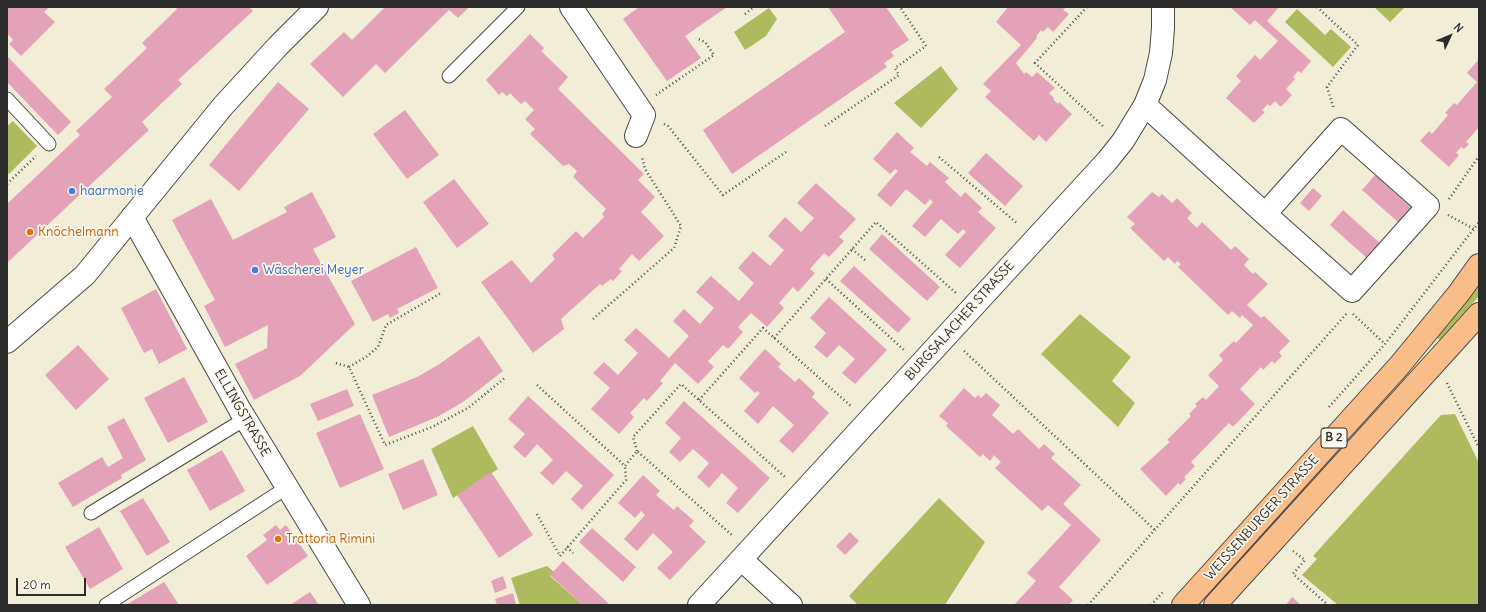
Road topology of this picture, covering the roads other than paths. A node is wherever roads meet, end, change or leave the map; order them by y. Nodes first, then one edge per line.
1 (318, 7) edge
2 (518, 7) edge
3 (571, 7) edge
4 (1163, 7) edge
5 (449, 76) dead end
6 (7, 99) edge
7 (1145, 105) junction
8 (636, 136) road end
9 (49, 144) road end
10 (1265, 214) junction
11 (132, 217) junction
12 (1479, 265) edge
13 (1479, 314) edge
14 (7, 342) edge
15 (246, 419) junction
16 (286, 488) junction
17 (91, 513) dead end
18 (746, 556) junction
19 (106, 605) edge
20 (359, 605) edge
21 (699, 605) edge
22 (791, 605) edge
23 (1183, 605) edge
24 (1215, 605) edge

1 - 11 street
2 - 5 lane
3 - 8 street
4 - 7 street, BURGSALACHER STRASSE
6 - 9 lane
7 - 10 street
7 - 18 street, BURGSALACHER STRASSE
10 - 10 street
11 - 14 street
11 - 15 street, ELLINGSTRASSE
12 - 23 main road, WEISSENBURGER STRASSE / B 2
13 - 24 main road, WEISSENBURGER STRASSE / B 2
15 - 16 street, ELLINGSTRASSE
15 - 17 lane
16 - 19 lane
16 - 20 street, ELLINGSTRASSE
18 - 21 street, BURGSALACHER STRASSE
18 - 22 street

